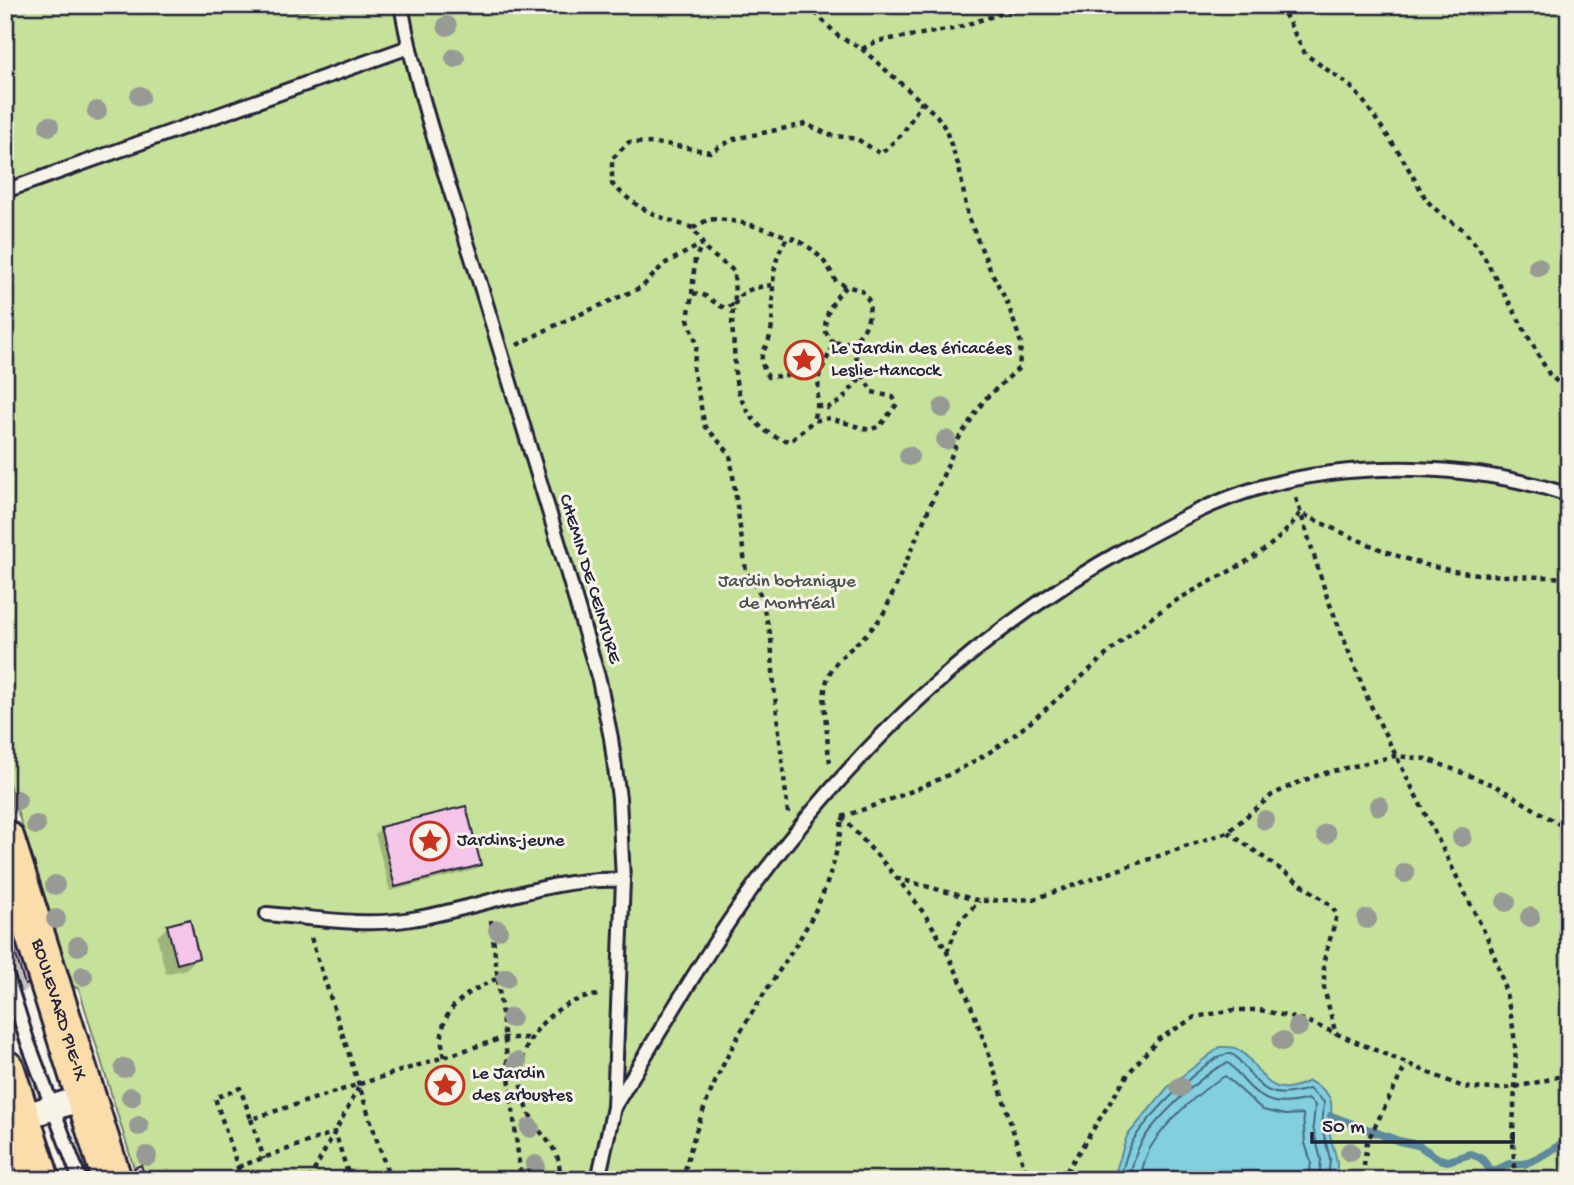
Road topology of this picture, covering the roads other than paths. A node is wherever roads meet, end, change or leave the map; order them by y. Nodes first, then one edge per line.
1 (401, 5) edge
2 (409, 47) junction
3 (5, 191) edge
4 (1569, 495) edge
5 (5, 840) edge
6 (623, 880) junction
7 (267, 914) dead end
8 (5, 970) edge
9 (5, 1070) edge
10 (614, 1107) junction
11 (41, 1111) edge
12 (40, 1180) edge
13 (80, 1180) edge
14 (111, 1180) edge
15 (598, 1180) edge

1 - 2 lane, CHEMIN DE CEINTURE
2 - 3 lane
2 - 6 lane, CHEMIN DE CEINTURE
4 - 10 lane
5 - 11 main road, BOULEVARD PIE-IX
6 - 7 lane
6 - 10 lane, CHEMIN DE CEINTURE
8 - 11 lane
9 - 11 main road, BOULEVARD PIE-IX
10 - 15 lane, CHEMIN DE CEINTURE
11 - 12 main road, BOULEVARD PIE-IX
11 - 13 lane
11 - 14 main road, BOULEVARD PIE-IX

